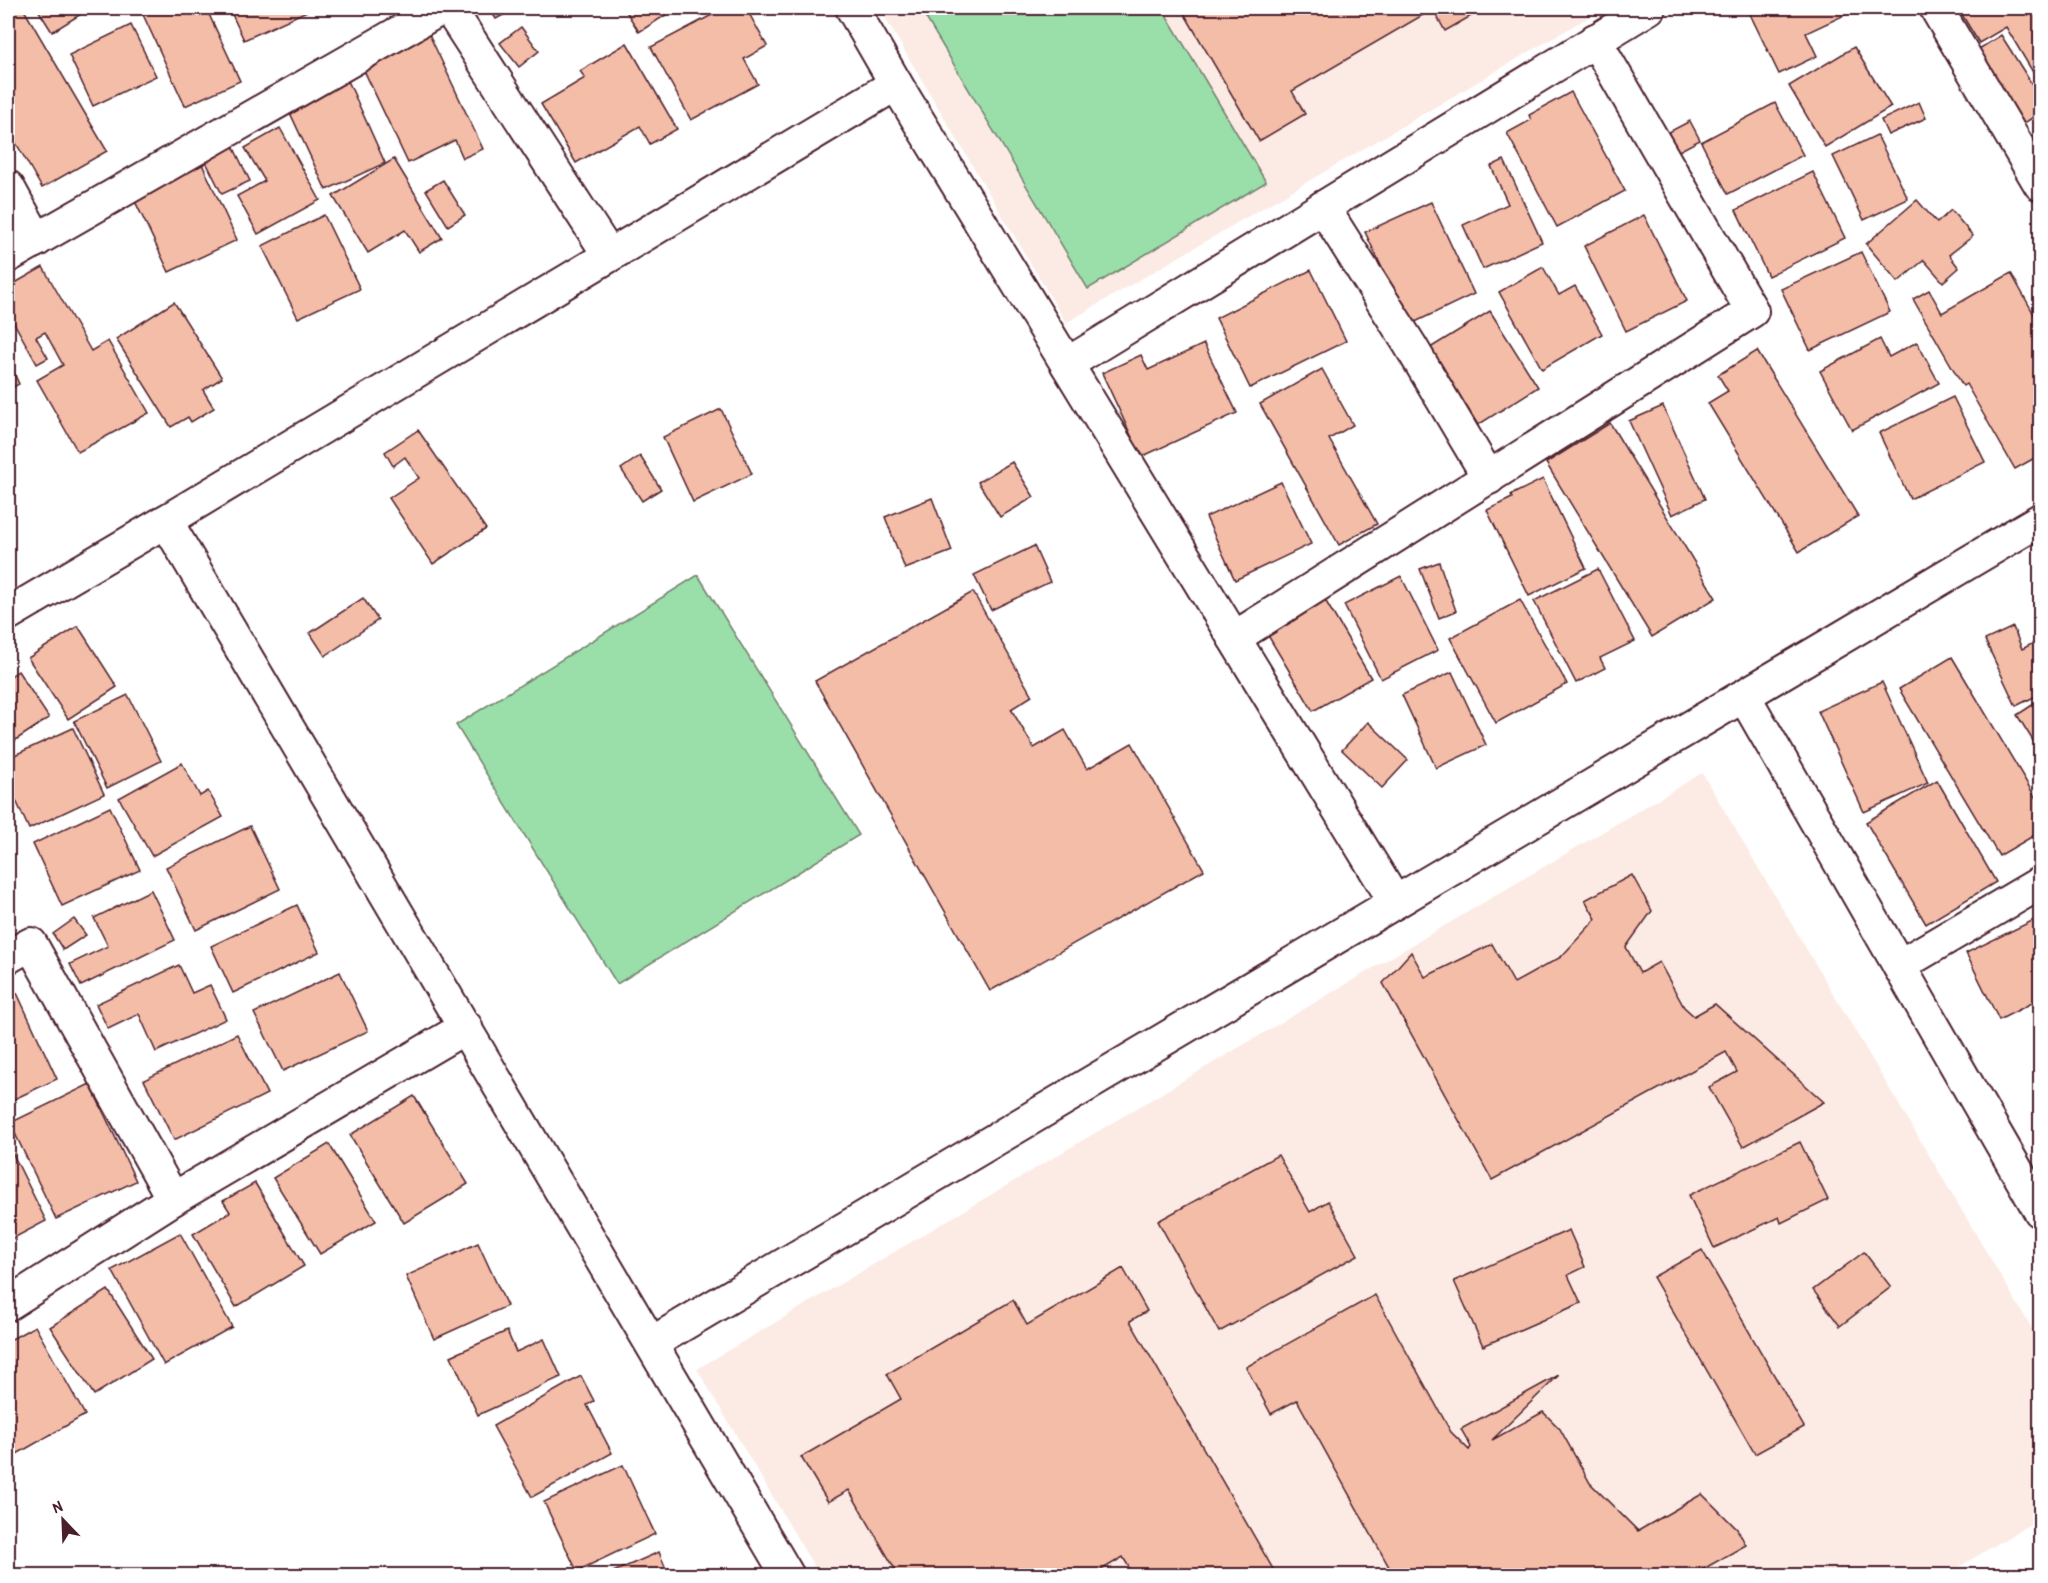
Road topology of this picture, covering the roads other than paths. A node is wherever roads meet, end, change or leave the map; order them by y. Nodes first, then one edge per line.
1 (442, 8) edge
2 (449, 8) edge
3 (852, 8) edge
4 (1649, 8) edge
5 (1936, 8) edge
6 (1595, 40) junction
7 (896, 84) junction
8 (2037, 172) edge
9 (8, 187) edge
10 (1323, 207) junction
11 (37, 240) junction
12 (609, 255) junction
13 (8, 256) edge
14 (1067, 364) junction
15 (1489, 477) junction
16 (2040, 520) edge
17 (166, 521) junction
18 (8, 614) edge
19 (1234, 638) junction
20 (1744, 696) junction
21 (2040, 883) edge
22 (1395, 902) junction
23 (8, 957) edge
24 (1899, 966) junction
25 (466, 1027) junction
26 (173, 1199) junction
27 (2040, 1211) edge
28 (8, 1304) edge
29 (652, 1344) junction
30 (788, 1575) edge

1 - 11 street
2 - 12 street
3 - 7 street
4 - 6 street
5 - 8 street
6 - 10 street
6 - 15 street
7 - 12 street
7 - 14 street
9 - 11 street
10 - 14 street
10 - 15 street
11 - 13 street
12 - 17 street
14 - 19 street
15 - 19 street
16 - 20 street
17 - 18 street
17 - 25 street
19 - 22 street
20 - 22 street
20 - 24 street
21 - 24 street
22 - 29 street
23 - 26 street
24 - 27 street
25 - 26 street
25 - 29 street
26 - 28 street
29 - 30 street

